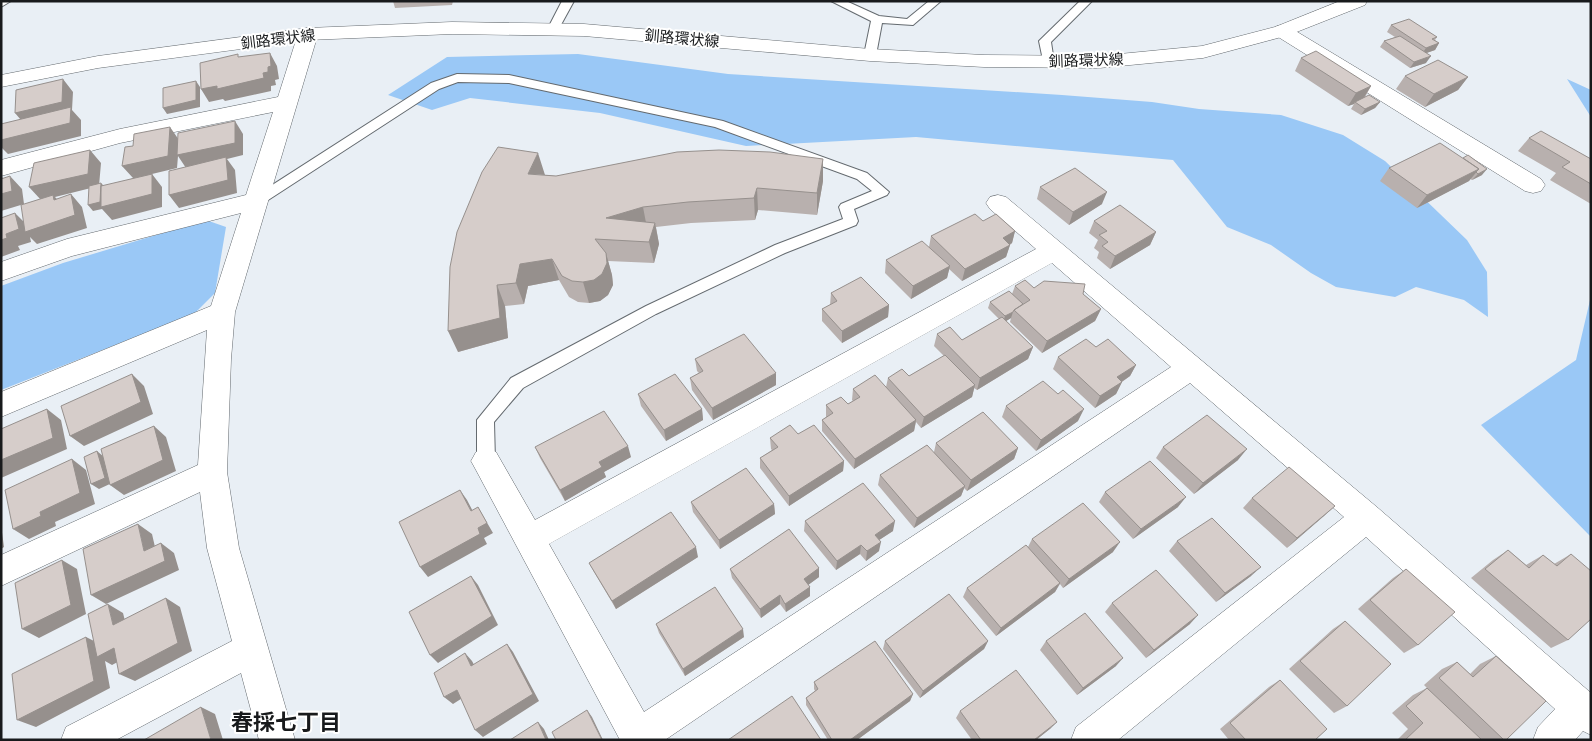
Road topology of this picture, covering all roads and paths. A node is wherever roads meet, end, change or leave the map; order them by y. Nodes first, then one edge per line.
1 (6, 1) edge
2 (836, 1) edge
3 (936, 1) edge
4 (1087, 1) edge
5 (566, 2) edge
6 (1350, 3) edge
7 (1, 4) edge
8 (877, 19) junction
9 (553, 30) junction
10 (1282, 31) junction
11 (308, 34) junction
12 (870, 54) junction
13 (1048, 62) junction
14 (1, 81) edge
15 (288, 102) junction
16 (1, 168) edge
17 (1533, 185) dead end
18 (257, 201) junction
19 (998, 203) dead end
20 (1053, 251) junction
21 (1, 272) edge
22 (222, 312) junction
23 (1190, 369) junction
24 (1, 405) edge
25 (486, 461) joint
26 (212, 472) junction
27 (1367, 518) junction
28 (529, 539) junction
29 (1, 571) edge
30 (251, 650) junction
31 (1585, 713) edge
32 (639, 738) edge
33 (79, 740) edge
34 (277, 740) edge
35 (1089, 740) edge
36 (1551, 740) edge

1 - 7 lane
2 - 8 lane
3 - 8 lane
4 - 13 lane
5 - 9 lane
6 - 10 street, 釧路環状線
8 - 12 lane
9 - 11 street, 釧路環状線
9 - 12 street, 釧路環状線
10 - 13 street, 釧路環状線
10 - 17 street
11 - 14 street, 釧路環状線
11 - 15 street
12 - 13 street, 釧路環状線
15 - 16 street
15 - 18 street
18 - 21 street
18 - 22 street
18 - 25 lane
19 - 20 street
20 - 23 street
20 - 28 street
22 - 24 street
22 - 26 street
23 - 27 street
23 - 32 street
25 - 28 street
26 - 29 street
26 - 30 street
27 - 31 street
27 - 35 street
28 - 32 street
30 - 33 street
30 - 34 street
31 - 36 street

